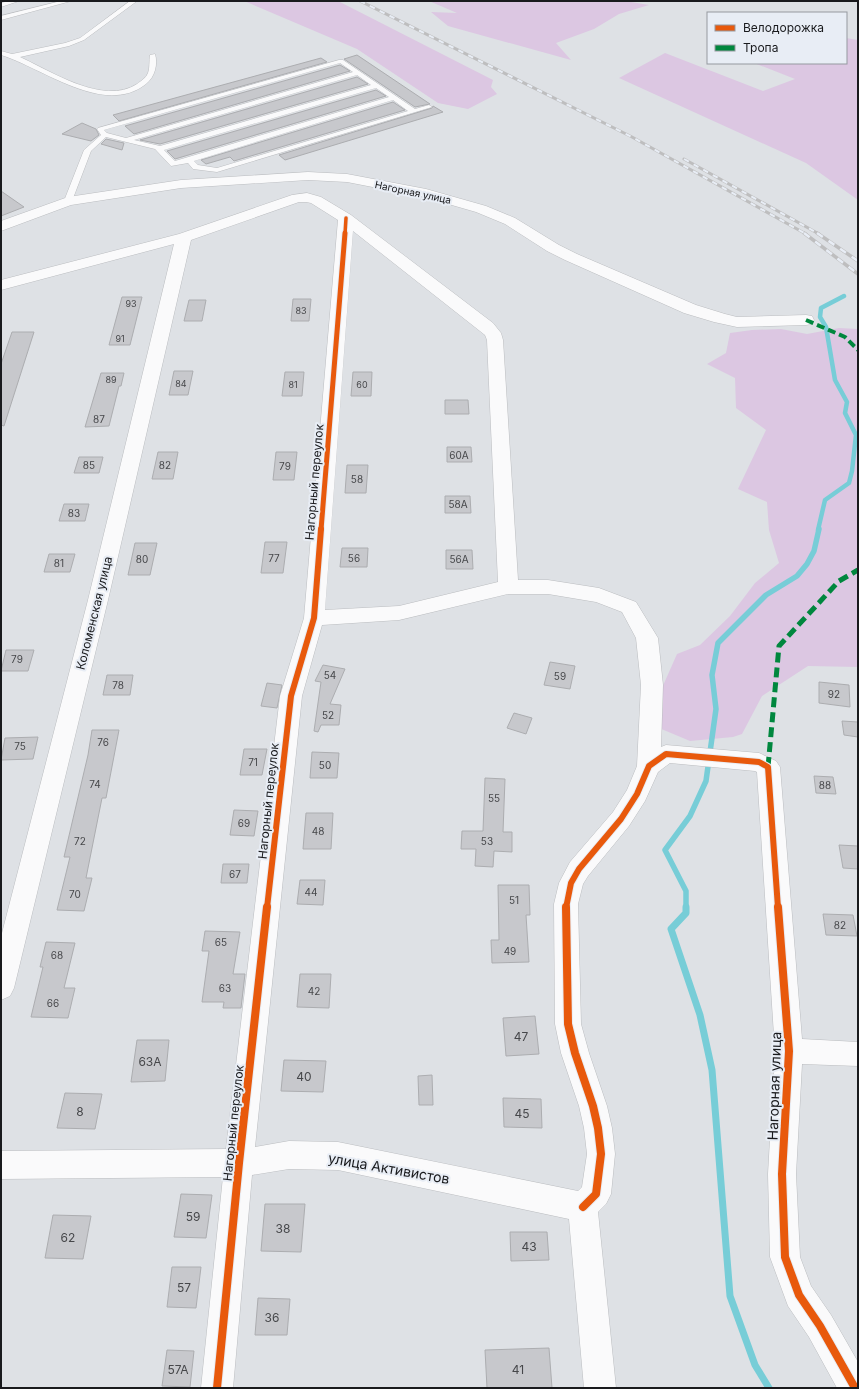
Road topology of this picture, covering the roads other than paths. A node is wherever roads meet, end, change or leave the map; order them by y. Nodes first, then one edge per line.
1 (16, 1) edge
2 (68, 1) edge
3 (134, 1) edge
4 (1, 5) edge
5 (1, 18) edge
6 (1, 53) edge
7 (153, 55) dead end
8 (14, 56) junction
9 (357, 73) junction
10 (376, 86) junction
11 (394, 98) junction
12 (429, 107) dead end
13 (413, 111) junction
14 (105, 135) junction
15 (124, 140) junction
16 (158, 149) junction
17 (189, 160) junction
18 (68, 201) junction
19 (346, 218) junction
20 (1, 226) edge
21 (184, 237) junction
22 (2, 287) edge
23 (806, 320) dead end
24 (508, 587) junction
25 (314, 618) junction
26 (649, 766) junction
27 (2, 984) edge
28 (790, 1051) junction
29 (858, 1054) edge
30 (239, 1163) junction
31 (1, 1165) edge
32 (583, 1207) junction
33 (217, 1388) edge
34 (600, 1388) edge
35 (855, 1388) edge

1 - 4 lane
2 - 5 lane
3 - 8 lane
6 - 8 lane
7 - 8 lane
9 - 10 lane
9 - 14 lane
9 - 15 lane
10 - 11 lane
10 - 16 lane
11 - 13 lane
11 - 17 lane
12 - 13 lane
13 - 17 lane
14 - 15 lane
14 - 18 lane
15 - 16 lane
16 - 17 lane
18 - 20 street, Нагорная улица
18 - 23 street, Нагорная улица
19 - 21 street
19 - 24 street
19 - 25 street, Нагорный переулок
21 - 22 street
21 - 27 street, Коломенская улица
24 - 25 street
24 - 26 street
25 - 30 street, Нагорный переулок
26 - 28 street, Нагорная улица
26 - 32 street
28 - 29 street
28 - 35 street, Нагорная улица
30 - 31 street, улица Активистов
30 - 32 street, улица Активистов
30 - 33 street, Нагорный переулок
32 - 34 street

